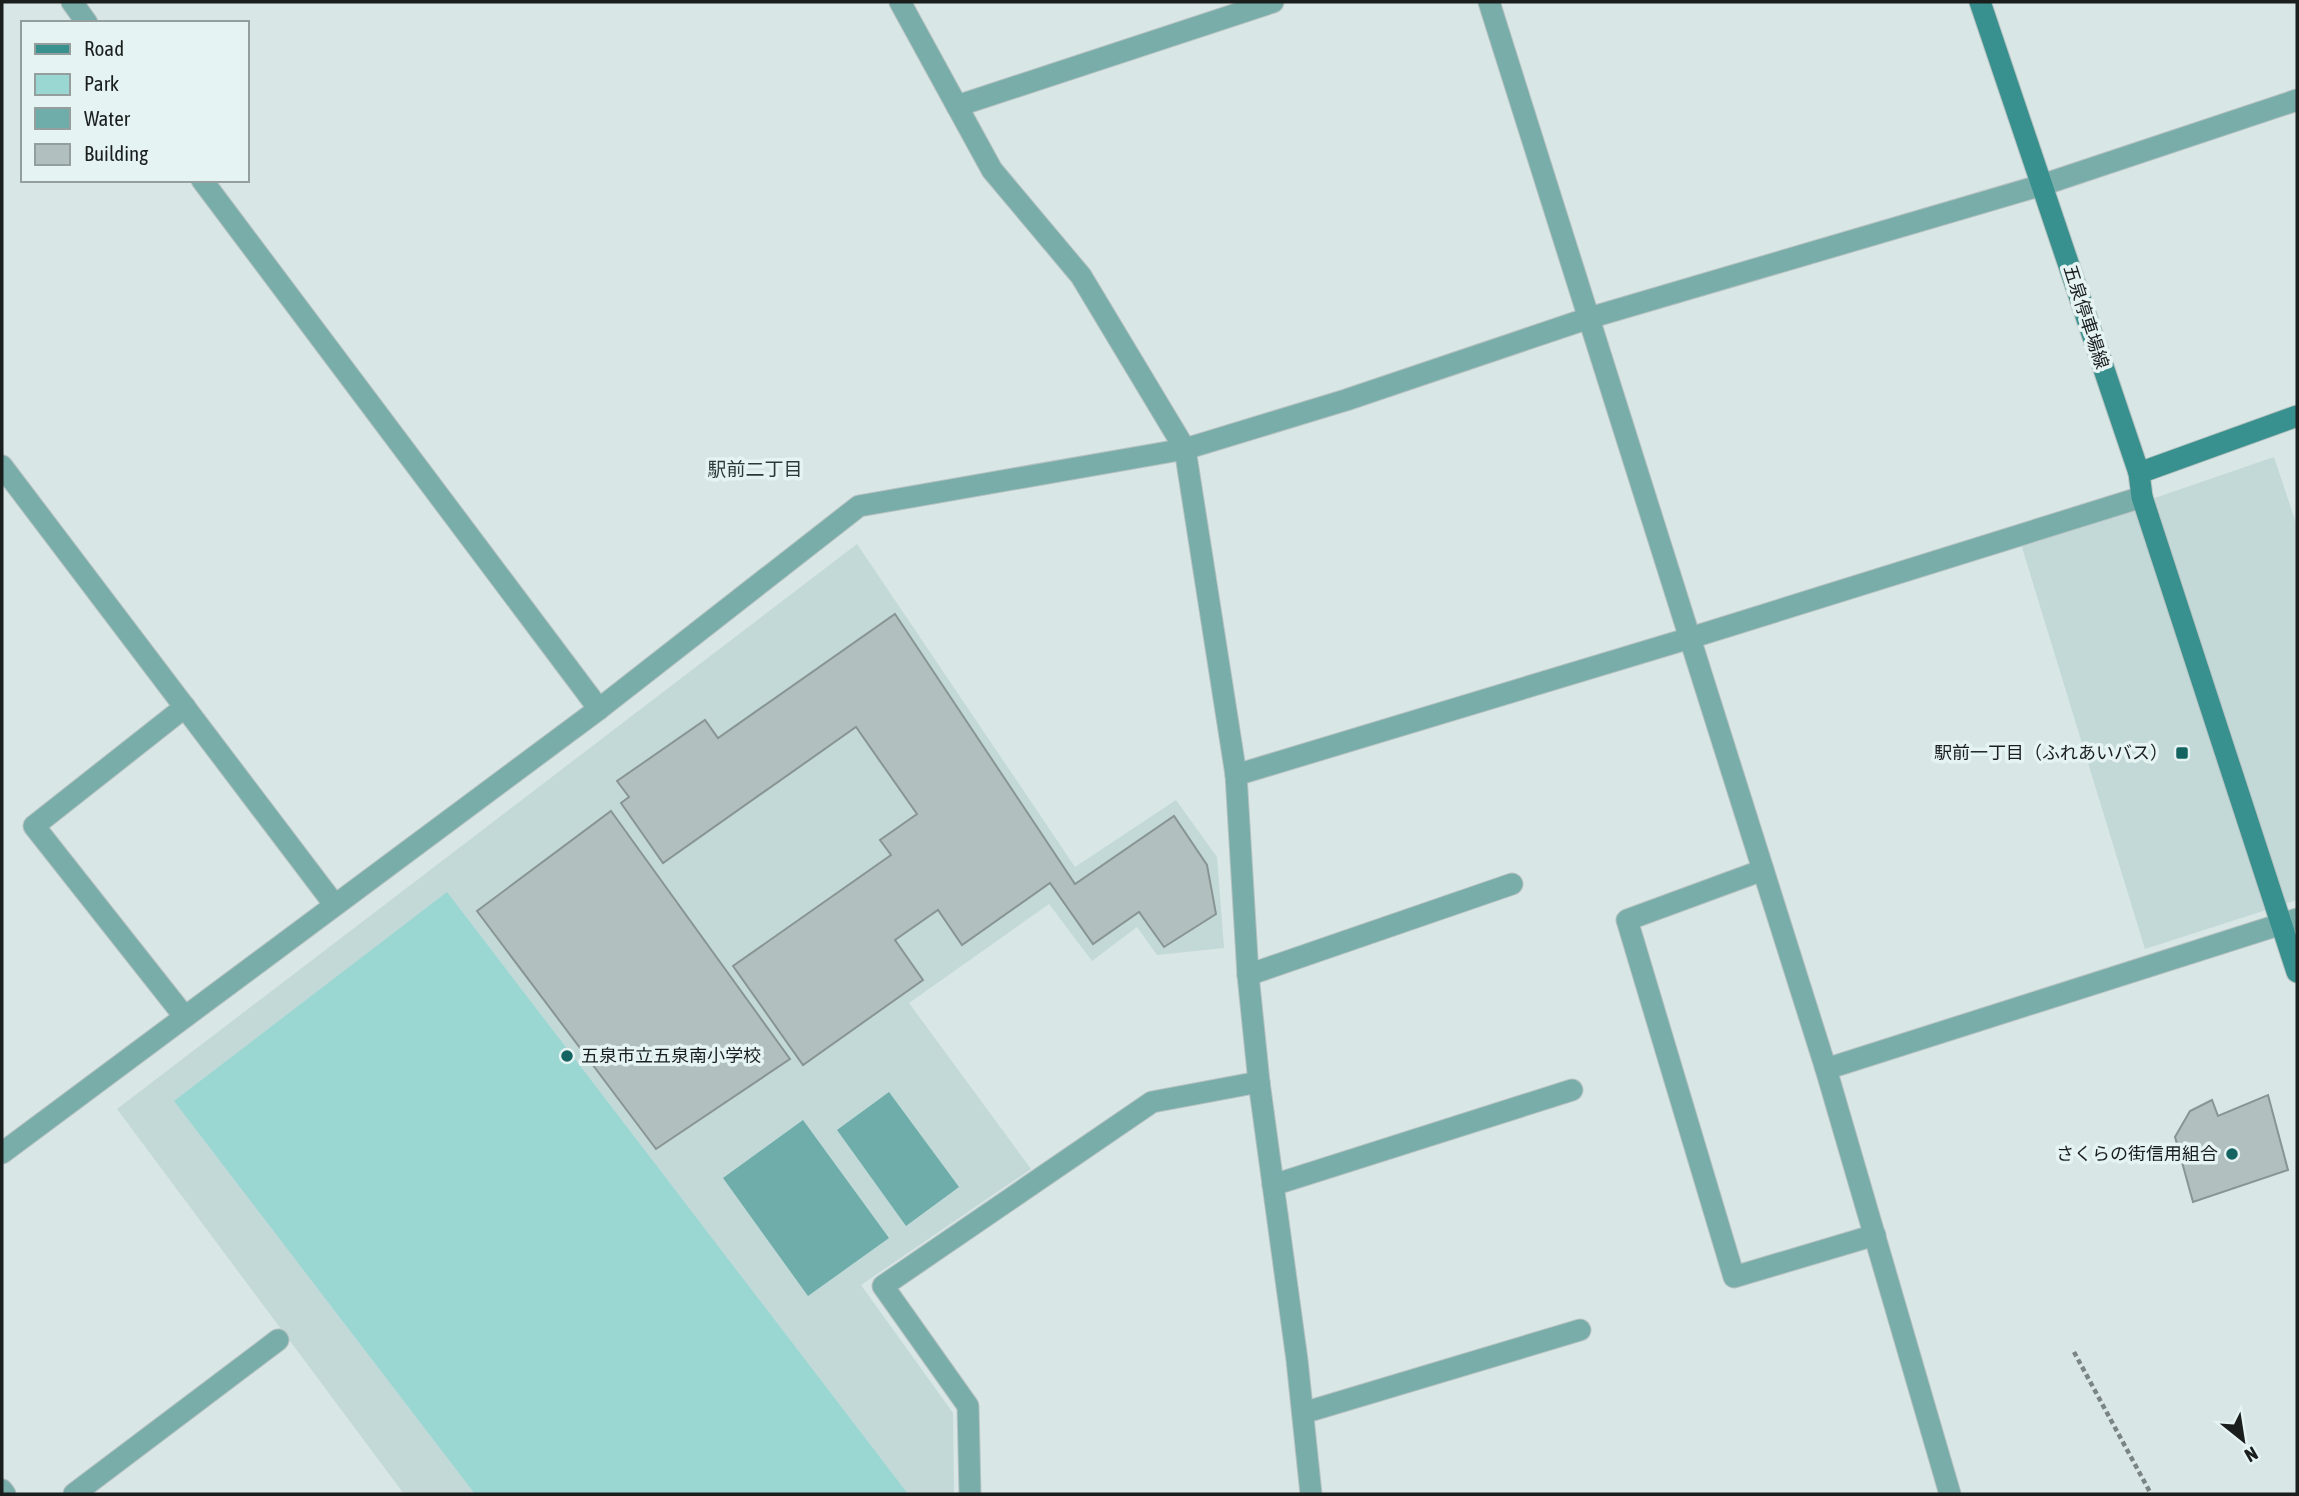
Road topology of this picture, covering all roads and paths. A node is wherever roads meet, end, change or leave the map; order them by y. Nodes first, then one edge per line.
1 (72, 2) edge
2 (900, 2) edge
3 (1273, 2) edge
4 (1489, 2) edge
5 (1980, 2) edge
6 (86, 21) edge
7 (2297, 100) edge
8 (957, 106) junction
9 (204, 182) edge
10 (2042, 185) junction
11 (1589, 318) junction
12 (2297, 416) edge
13 (1185, 449) junction
14 (2, 466) edge
15 (2139, 473) junction
16 (2142, 497) junction
17 (1690, 638) junction
18 (185, 707) junction
19 (599, 709) junction
20 (1236, 775) junction
21 (1763, 870) junction
22 (1512, 884) dead end
23 (334, 904) junction
24 (2289, 921) edge
25 (2297, 972) edge
26 (1248, 975) junction
27 (184, 1016) junction
28 (1826, 1069) junction
29 (1259, 1082) junction
30 (1572, 1090) dead end
31 (2, 1153) edge
32 (1273, 1185) junction
33 (1874, 1235) junction
34 (1580, 1329) dead end
35 (278, 1340) dead end
36 (2074, 1352) dead end
37 (1303, 1413) junction
38 (2, 1490) edge
39 (5, 1494) edge
40 (74, 1494) edge
41 (970, 1494) edge
42 (1311, 1494) edge
43 (1950, 1494) edge
44 (2151, 1494) edge

1 - 6 street
2 - 8 street
3 - 8 street
4 - 11 street
5 - 10 main road, 五泉停車場線
7 - 10 street
8 - 13 street
9 - 19 street
10 - 11 street
10 - 15 main road, 五泉停車場線
11 - 13 street
11 - 17 street
12 - 15 main road
13 - 19 street
13 - 20 street
14 - 18 street
15 - 16 main road, 五泉停車場線
16 - 17 street
16 - 24 main road, 五泉停車場線
17 - 20 street
17 - 21 street
18 - 23 street
18 - 27 street
19 - 23 street
20 - 26 street
21 - 28 street
21 - 33 street
22 - 26 street
23 - 27 street
24 - 25 main road, 五泉停車場線
24 - 28 street
26 - 29 street
27 - 31 street
28 - 33 street
29 - 32 street
29 - 41 street
30 - 32 street
32 - 37 street
33 - 43 street
34 - 37 street
35 - 40 street
36 - 44 path
37 - 42 street
38 - 39 street

